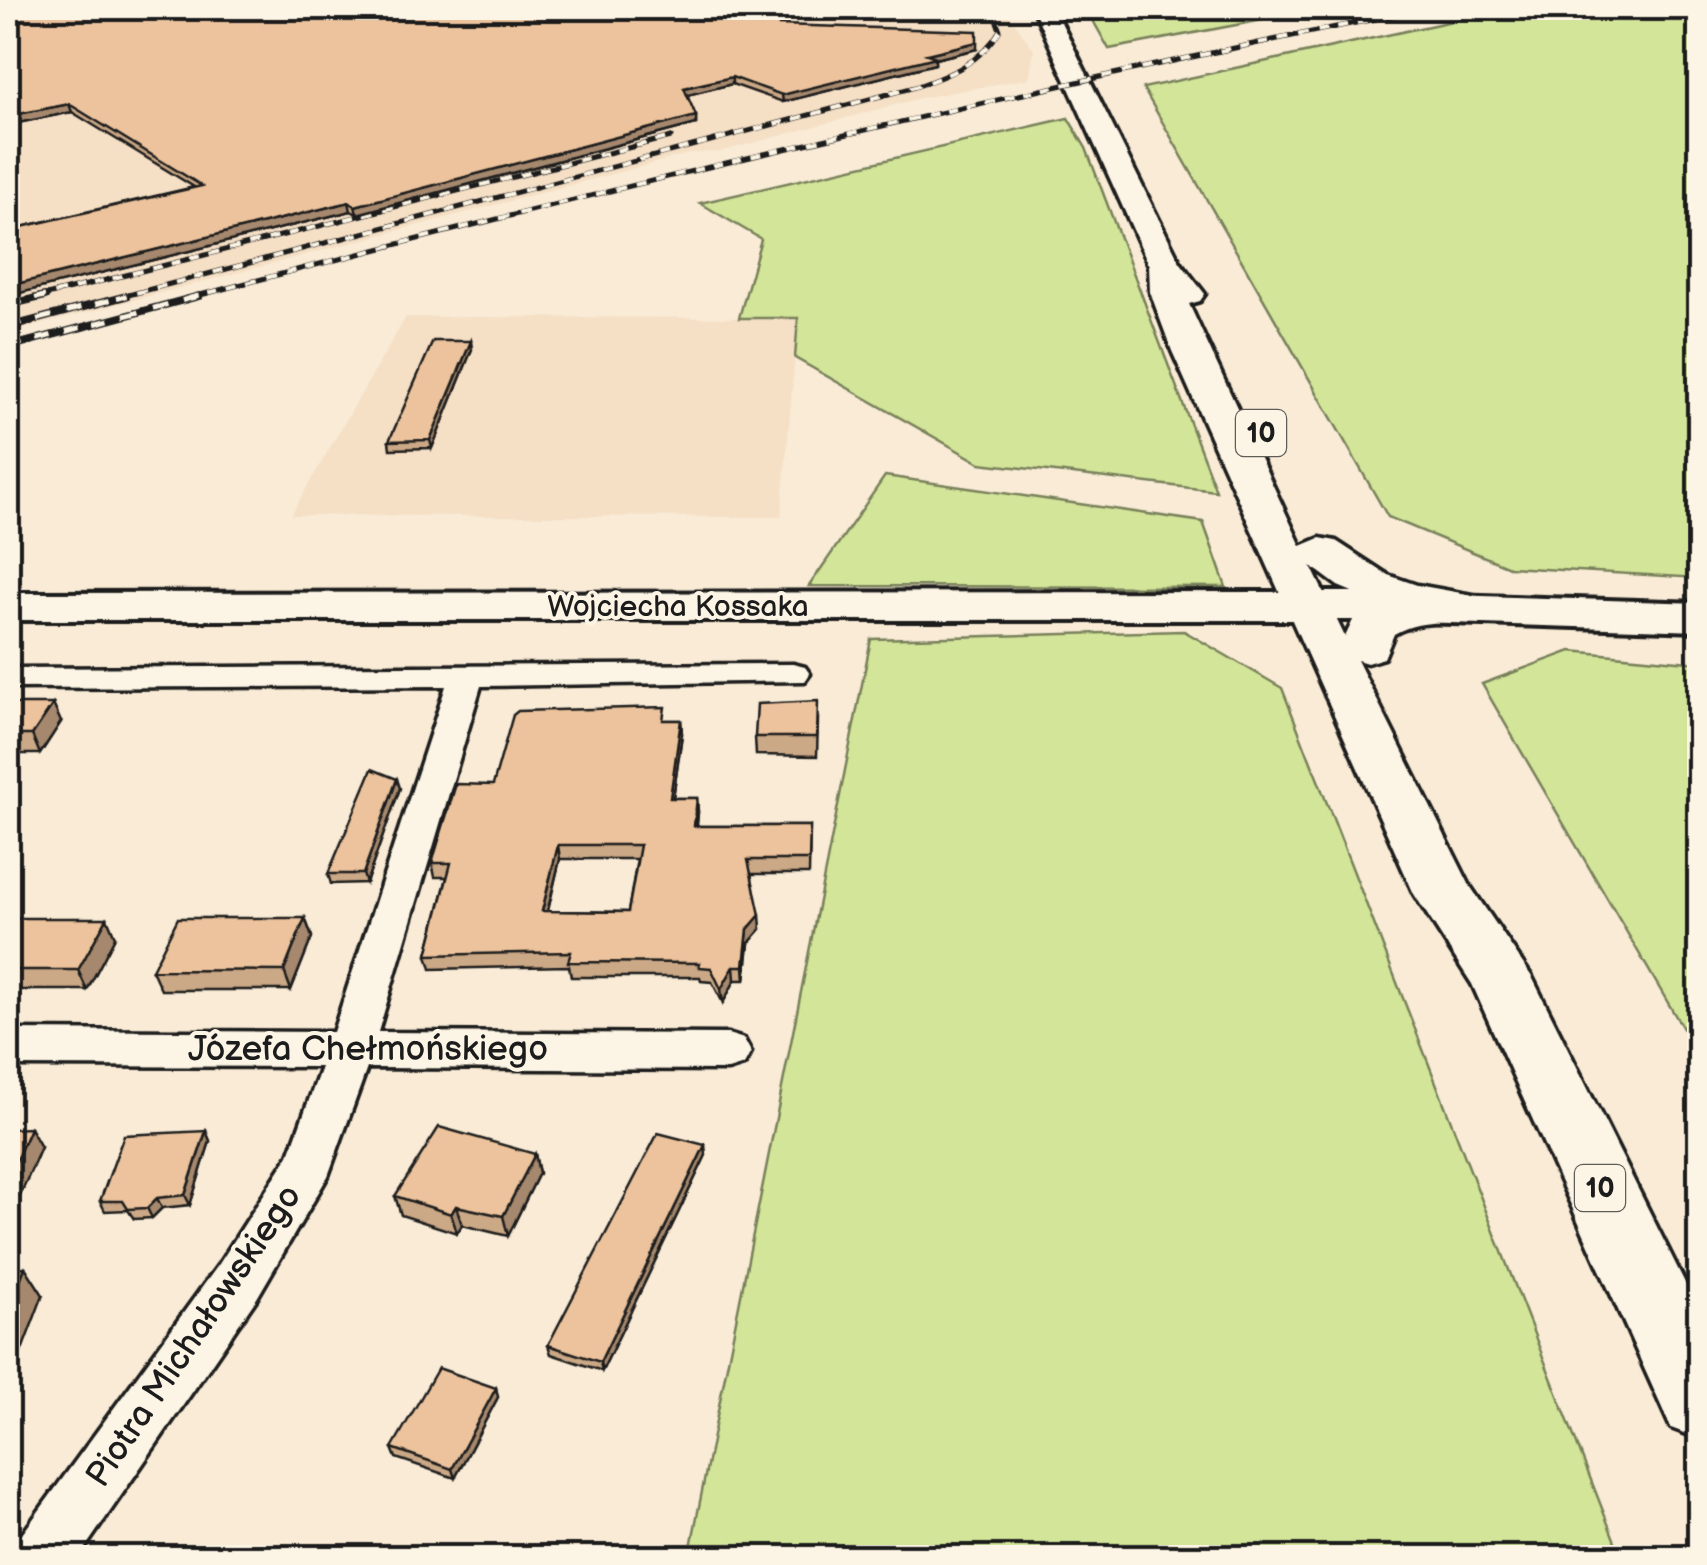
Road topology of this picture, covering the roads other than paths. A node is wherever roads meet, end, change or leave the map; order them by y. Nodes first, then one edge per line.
1 (1043, 8) edge
2 (1165, 266) junction
3 (1320, 551) junction
4 (8, 606) edge
5 (1454, 608) junction
6 (1700, 617) edge
7 (1340, 620) junction
8 (793, 674) dead end
9 (467, 676) junction
10 (8, 678) edge
11 (1500, 977) junction
12 (8, 1048) edge
13 (350, 1049) junction
14 (728, 1052) dead end
15 (1700, 1400) edge
16 (41, 1558) edge

1 - 2 highway, 10
2 - 3 highway, 10
2 - 7 highway, 10
3 - 5 highway
3 - 7 highway, 10
4 - 7 street, Wojciecha Kossaka
5 - 6 street
5 - 7 highway
7 - 11 highway, 10
7 - 11 highway, 10
8 - 9 street
9 - 10 street
9 - 13 street, Piotra Michałowskiego
11 - 15 highway, 10
12 - 13 street, Józefa Chełmońskiego
13 - 14 street, Józefa Chełmońskiego
13 - 16 street, Piotra Michałowskiego

